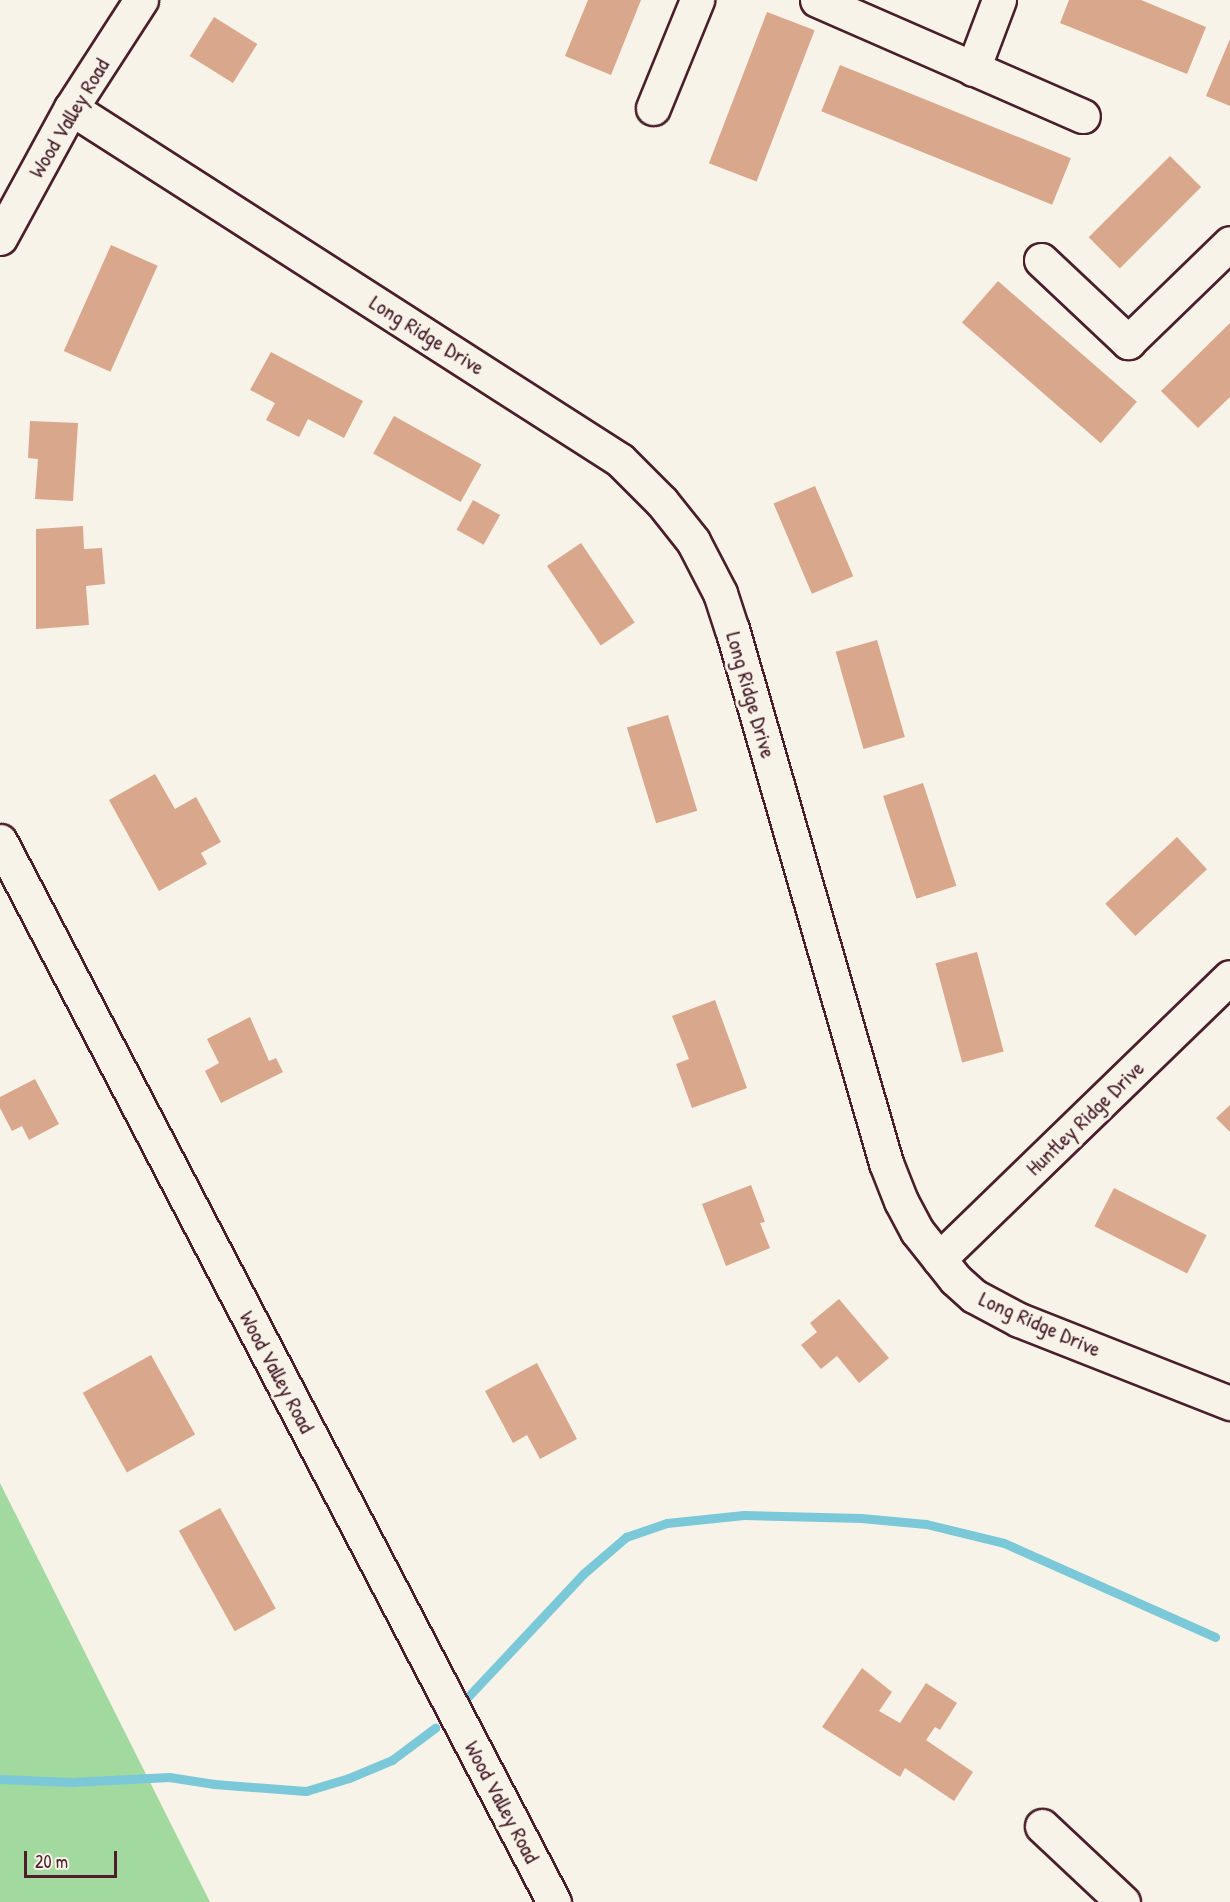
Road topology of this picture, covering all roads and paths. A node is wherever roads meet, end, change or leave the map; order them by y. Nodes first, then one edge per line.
1 (141, 0) edge
2 (697, 0) edge
3 (817, 0) edge
4 (999, 0) edge
5 (974, 69) junction
6 (71, 108) junction
7 (653, 108) dead end
8 (1083, 116) dead end
9 (0, 238) edge
10 (1230, 243) edge
11 (1041, 260) dead end
12 (0, 841) edge
13 (1230, 977) edge
14 (939, 1259) junction
15 (1230, 1403) edge
16 (1042, 1826) dead end
17 (554, 1902) edge
18 (1123, 1902) edge

1 - 6 street, Wood Valley Road
2 - 7 street
3 - 5 street
4 - 5 street
5 - 8 street
6 - 9 street, Wood Valley Road
6 - 14 street, Long Ridge Drive
10 - 11 street
12 - 17 street, Wood Valley Road
13 - 14 street, Huntley Ridge Drive
14 - 15 street, Long Ridge Drive
16 - 18 street

